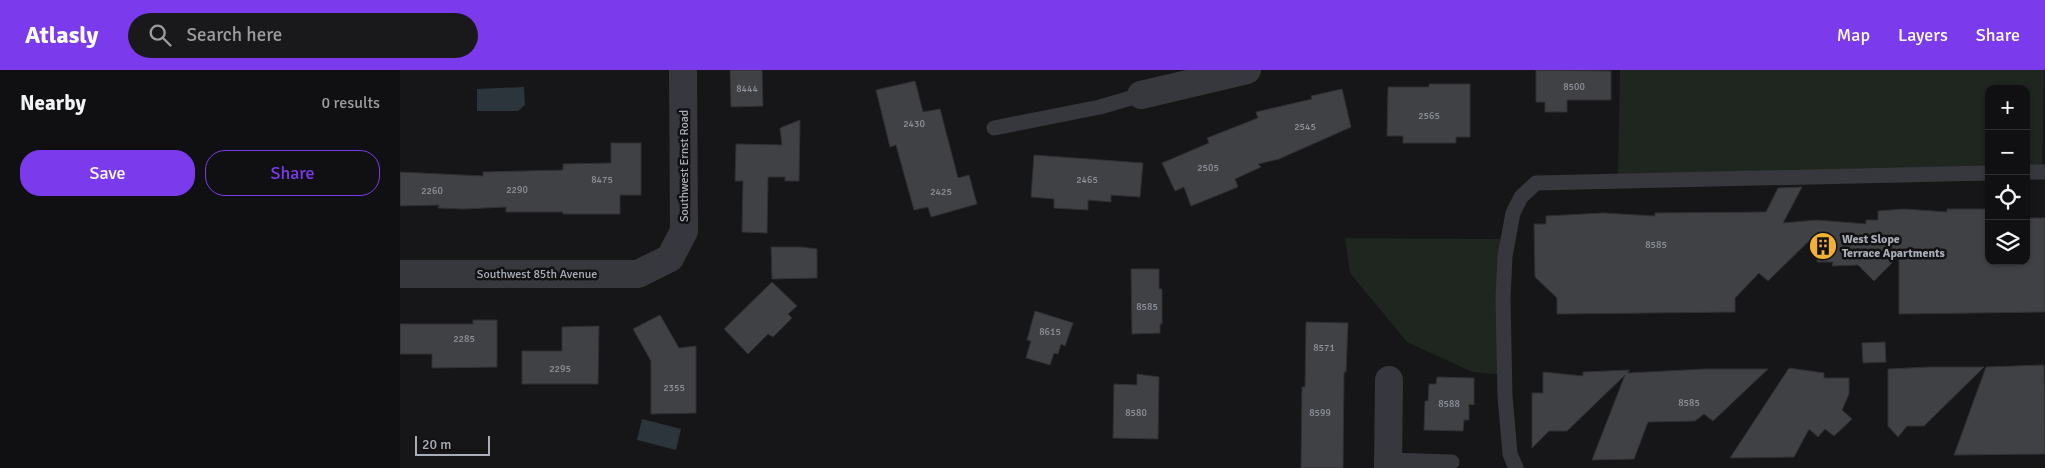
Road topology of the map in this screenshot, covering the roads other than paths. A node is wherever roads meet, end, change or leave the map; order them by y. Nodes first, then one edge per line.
1 (684, 70) edge
2 (1247, 70) edge
3 (1141, 95) joint
4 (994, 128) dead end
5 (2030, 172) edge
6 (2045, 172) edge
7 (1985, 173) edge
8 (670, 258) joint
9 (400, 274) edge
10 (1389, 380) dead end
11 (1452, 462) dead end
12 (1388, 464) edge
13 (1516, 468) edge

1 - 8 street, Southwest Ernst Road
2 - 3 street
3 - 4 lane
5 - 6 lane
7 - 13 lane
8 - 9 street, Southwest 85th Avenue
10 - 12 street
11 - 12 lane

